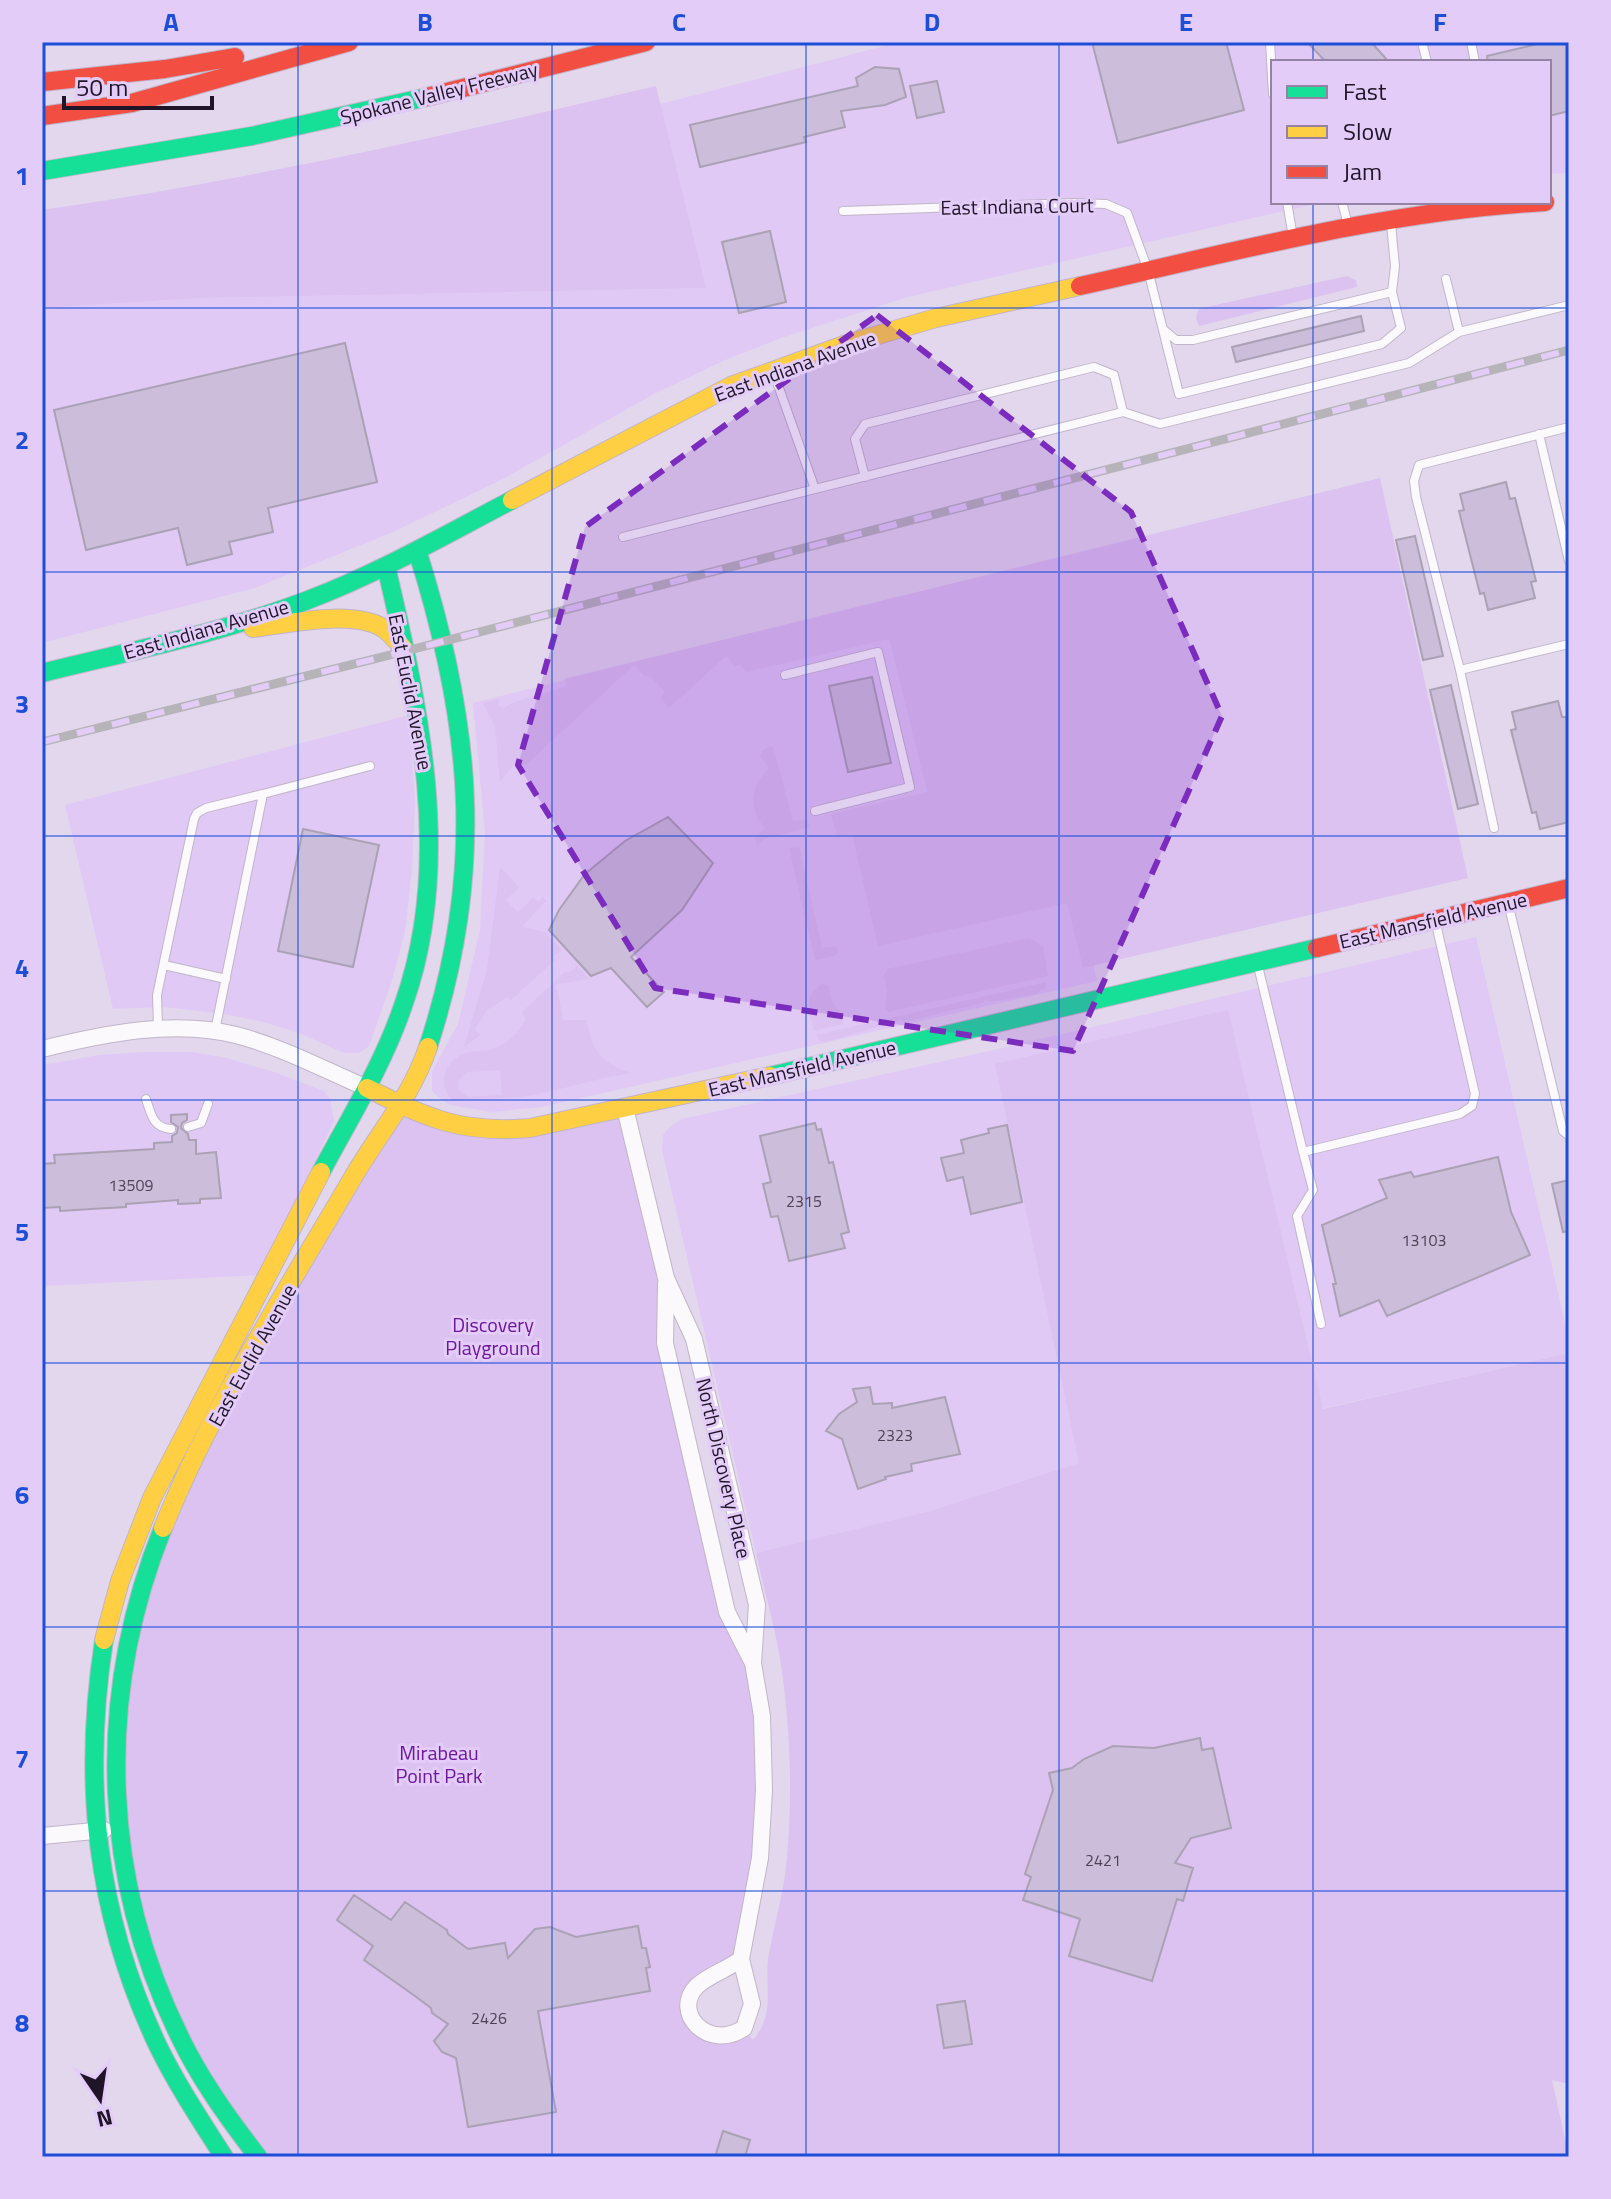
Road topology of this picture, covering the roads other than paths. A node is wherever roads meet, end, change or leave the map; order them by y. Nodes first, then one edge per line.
1 (332, 42) edge
2 (349, 42) edge
3 (646, 42) edge
4 (42, 82) edge
5 (42, 116) edge
6 (42, 171) edge
7 (1287, 204) edge
8 (1342, 204) edge
9 (1485, 204) edge
10 (1452, 206) edge
11 (843, 211) dead end
12 (1391, 219) junction
13 (1348, 226) junction
14 (1293, 238) junction
15 (1148, 270) junction
16 (1446, 279) dead end
17 (1392, 292) junction
18 (1569, 305) edge
19 (1163, 330) junction
20 (1459, 332) junction
21 (772, 370) junction
22 (1123, 412) junction
23 (1569, 427) edge
24 (1539, 434) junction
25 (865, 477) junction
26 (815, 489) junction
27 (623, 537) dead end
28 (417, 550) junction
29 (1569, 561) edge
30 (386, 566) junction
31 (210, 632) junction
32 (1569, 644) edge
33 (406, 651) junction
34 (1460, 670) junction
35 (42, 673) edge
36 (785, 675) dead end
37 (370, 766) dead end
38 (263, 794) junction
39 (815, 811) dead end
40 (1494, 828) dead end
41 (1569, 888) edge
42 (1508, 902) junction
43 (1435, 919) junction
44 (1257, 961) junction
45 (164, 965) junction
46 (226, 979) junction
47 (158, 1029) junction
48 (215, 1032) junction
49 (42, 1049) edge
50 (367, 1088) junction
51 (146, 1099) dead end
52 (208, 1104) dead end
53 (400, 1104) junction
54 (625, 1108) junction
55 (188, 1127) dead end
56 (171, 1129) dead end
57 (1569, 1136) edge
58 (1303, 1152) junction
59 (666, 1278) junction
60 (1321, 1324) dead end
61 (753, 1663) junction
62 (119, 1827) junction
63 (94, 1831) junction
64 (42, 1836) edge
65 (741, 1959) junction
66 (224, 2157) edge
67 (258, 2157) edge

1 - 4 main road
2 - 5 main road
3 - 6 main road, Spokane Valley Freeway
7 - 14 lane
8 - 13 lane
9 - 10 main road, East Indiana Avenue
10 - 12 main road, East Indiana Avenue
11 - 15 lane, East Indiana Court
12 - 13 main road, East Indiana Avenue
12 - 17 lane
13 - 14 main road, East Indiana Avenue
14 - 15 main road, East Indiana Avenue
15 - 19 lane, East Indiana Court
15 - 21 main road, East Indiana Avenue
16 - 20 lane
17 - 19 lane
17 - 19 lane, East Indiana Court
18 - 20 lane
20 - 22 lane
21 - 26 lane
21 - 28 main road, East Indiana Avenue
22 - 25 lane
22 - 25 lane
23 - 24 lane
24 - 29 lane
24 - 34 lane
25 - 26 lane
26 - 27 lane
28 - 30 main road, East Indiana Avenue
28 - 53 main road, East Euclid Avenue
30 - 31 main road, East Indiana Avenue
30 - 33 main road, East Euclid Avenue
31 - 33 main road
31 - 35 main road, East Indiana Avenue
32 - 34 lane
33 - 50 main road, East Euclid Avenue
34 - 40 lane
36 - 39 lane
37 - 38 lane
38 - 45 lane
38 - 46 lane
41 - 42 main road, East Mansfield Avenue
42 - 43 main road, East Mansfield Avenue
42 - 57 lane
43 - 44 main road, East Mansfield Avenue
43 - 58 lane
44 - 54 main road, East Mansfield Avenue
44 - 58 lane
45 - 46 lane
45 - 47 lane
46 - 48 lane
47 - 48 street, East Mansfield Avenue
47 - 49 street, East Mansfield Avenue
48 - 50 street, East Mansfield Avenue
50 - 53 main road, East Mansfield Avenue
50 - 63 main road, East Euclid Avenue
51 - 56 lane
52 - 55 lane
53 - 54 main road, East Mansfield Avenue
53 - 62 main road, East Euclid Avenue
54 - 59 street, North Discovery Place
58 - 60 lane
59 - 61 street, North Discovery Place
59 - 61 street, North Discovery Place
61 - 65 street, North Discovery Place
62 - 63 street
62 - 67 main road, East Euclid Avenue
63 - 64 street
63 - 66 main road, East Euclid Avenue
65 - 65 street, North Discovery Place

